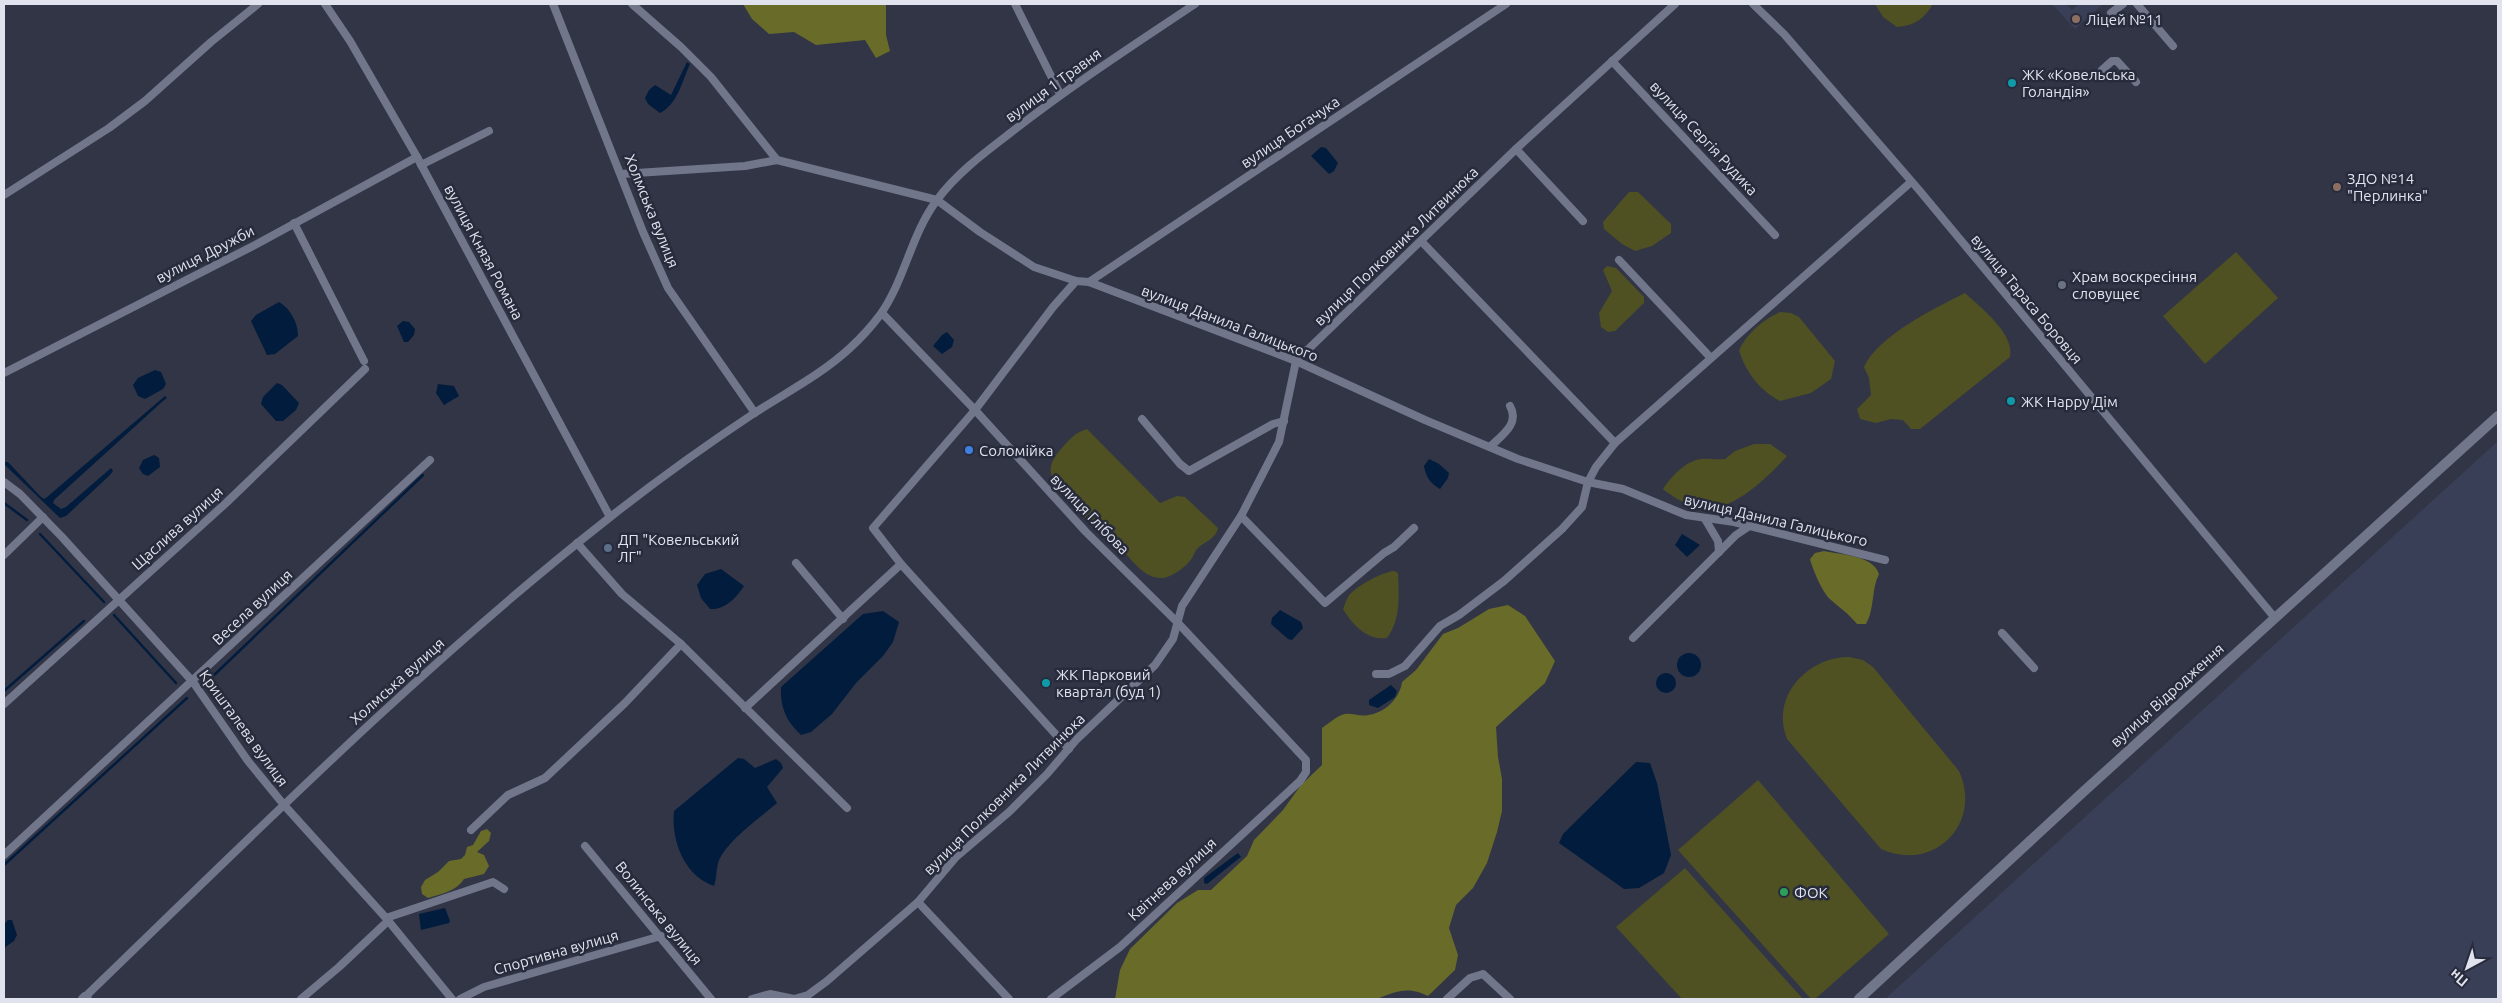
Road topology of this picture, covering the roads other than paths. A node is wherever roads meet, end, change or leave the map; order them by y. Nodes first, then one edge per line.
1 (258, 4) edge
2 (326, 4) edge
3 (553, 4) edge
4 (632, 4) edge
5 (1015, 4) edge
6 (1195, 4) edge
7 (1506, 4) edge
8 (1675, 4) edge
9 (1753, 4) edge
10 (2123, 4) edge
11 (2137, 4) edge
12 (2111, 13) dead end
13 (2173, 46) dead end
14 (1612, 61) junction
15 (2102, 70) dead end
16 (2136, 82) dead end
17 (1060, 94) junction
18 (489, 130) dead end
19 (1516, 150) junction
20 (417, 157) junction
21 (777, 160) junction
22 (421, 165) junction
23 (621, 174) junction
24 (1911, 182) junction
25 (4, 196) edge
26 (937, 200) junction
27 (1583, 221) dead end
28 (294, 223) junction
29 (1775, 235) dead end
30 (1422, 242) junction
31 (1618, 260) dead end
32 (1076, 281) junction
33 (1089, 282) junction
34 (882, 313) junction
35 (1710, 357) junction
36 (1296, 361) junction
37 (4, 373) edge
38 (1510, 406) dead end
39 (975, 410) junction
40 (755, 413) junction
41 (2498, 416) edge
42 (1142, 419) dead end
43 (1284, 421) junction
44 (1615, 443) junction
45 (1490, 447) junction
46 (430, 460) dead end
47 (4, 482) edge
48 (1588, 482) junction
49 (1241, 516) junction
50 (610, 517) junction
51 (43, 518) junction
52 (1705, 519) junction
53 (1748, 527) junction
54 (1414, 528) dead end
55 (577, 544) junction
56 (1719, 552) junction
57 (4, 555) edge
58 (1885, 560) dead end
59 (796, 563) dead end
60 (901, 564) junction
61 (120, 598) junction
62 (2274, 618) junction
63 (843, 620) junction
64 (1178, 623) junction
65 (2002, 632) dead end
66 (1632, 638) dead end
67 (681, 644) junction
68 (2034, 668) dead end
69 (1376, 674) dead end
70 (193, 682) junction
71 (4, 704) edge
72 (745, 708) junction
73 (1069, 749) junction
74 (1306, 772) joint
75 (284, 805) junction
76 (847, 808) dead end
77 (471, 830) dead end
78 (585, 846) dead end
79 (4, 855) edge
80 (504, 888) dead end
81 (918, 902) junction
82 (387, 919) junction
83 (661, 936) junction
84 (85, 999) edge
85 (301, 999) edge
86 (452, 999) edge
87 (460, 999) edge
88 (711, 999) edge
89 (752, 999) edge
90 (1008, 999) edge
91 (1051, 999) edge
92 (1447, 999) edge
93 (1510, 999) edge
94 (1859, 999) edge

1 - 25 street
2 - 20 street, вулиця Князя Романа
3 - 23 street, Холмська вулиця
4 - 21 street
5 - 17 street
6 - 17 street, вулиця 1 Травня
7 - 33 street, вулиця Богачука
8 - 14 street, вулиця Полковника Литвинюка
9 - 24 street, вулиця Тараса Боровця
10 - 12 street
11 - 13 street
14 - 19 street, вулиця Полковника Литвинюка
14 - 29 street, вулиця Сергія Рудика
15 - 16 street
17 - 26 street, вулиця 1 Травня
18 - 22 street
19 - 27 street
19 - 30 street, вулиця Полковника Литвинюка
20 - 22 street, вулиця Князя Романа
20 - 28 street, вулиця Дружби
21 - 23 street
21 - 26 street, вулиця Данила Галицького
22 - 50 street, вулиця Князя Романа
23 - 40 street, Холмська вулиця
24 - 35 street
24 - 62 street, вулиця Тараса Боровця
26 - 32 street, вулиця Данила Галицького
26 - 34 street, Холмська вулиця
28 - 37 street, вулиця Дружби
28 - 61 street, Щаслива вулиця
30 - 36 street, вулиця Полковника Литвинюка
30 - 44 street
31 - 35 street
32 - 33 street, вулиця Данила Галицького
32 - 39 street
33 - 36 street, вулиця Данила Галицького
34 - 39 street, вулиця Глібова
34 - 40 street, Холмська вулиця
35 - 44 street
36 - 43 street, вулиця Полковника Литвинюка
36 - 45 street, вулиця Данила Галицького
38 - 45 street
39 - 60 street
39 - 64 street, вулиця Глібова
40 - 50 street, Холмська вулиця
41 - 62 street, вулиця Відродження
42 - 43 street
43 - 49 street, вулиця Полковника Литвинюка
44 - 48 street
45 - 48 street, вулиця Данила Галицького
46 - 70 street, Весела вулиця
47 - 51 street, Кришталева вулиця
48 - 52 street, вулиця Данила Галицького
48 - 69 street
49 - 54 street
49 - 64 street, вулиця Полковника Литвинюка
50 - 55 street, Холмська вулиця
51 - 57 street
51 - 61 street, Кришталева вулиця
52 - 53 street, вулиця Данила Галицького
52 - 56 street
53 - 56 street
53 - 58 street, вулиця Данила Галицького
55 - 67 street
55 - 75 street, Холмська вулиця
56 - 66 street
59 - 63 street
60 - 63 street
60 - 73 street
61 - 70 street, Кришталева вулиця
61 - 71 street, Щаслива вулиця
62 - 94 street, вулиця Відродження
63 - 72 street
64 - 73 street, вулиця Полковника Литвинюка
64 - 74 street, вулиця Глібова
65 - 68 street
67 - 72 street
67 - 77 street
70 - 75 street, Кришталева вулиця
70 - 79 street, Весела вулиця
72 - 76 street
73 - 81 street, вулиця Полковника Литвинюка
74 - 91 street, Квітнева вулиця
75 - 82 street, Кришталева вулиця
75 - 84 street, Холмська вулиця
78 - 83 street, Волинська вулиця
80 - 82 street
81 - 89 street, вулиця Полковника Литвинюка
81 - 90 street
82 - 85 street
82 - 86 street, Кришталева вулиця
83 - 87 street, Спортивна вулиця
83 - 88 street, Волинська вулиця
92 - 93 street

